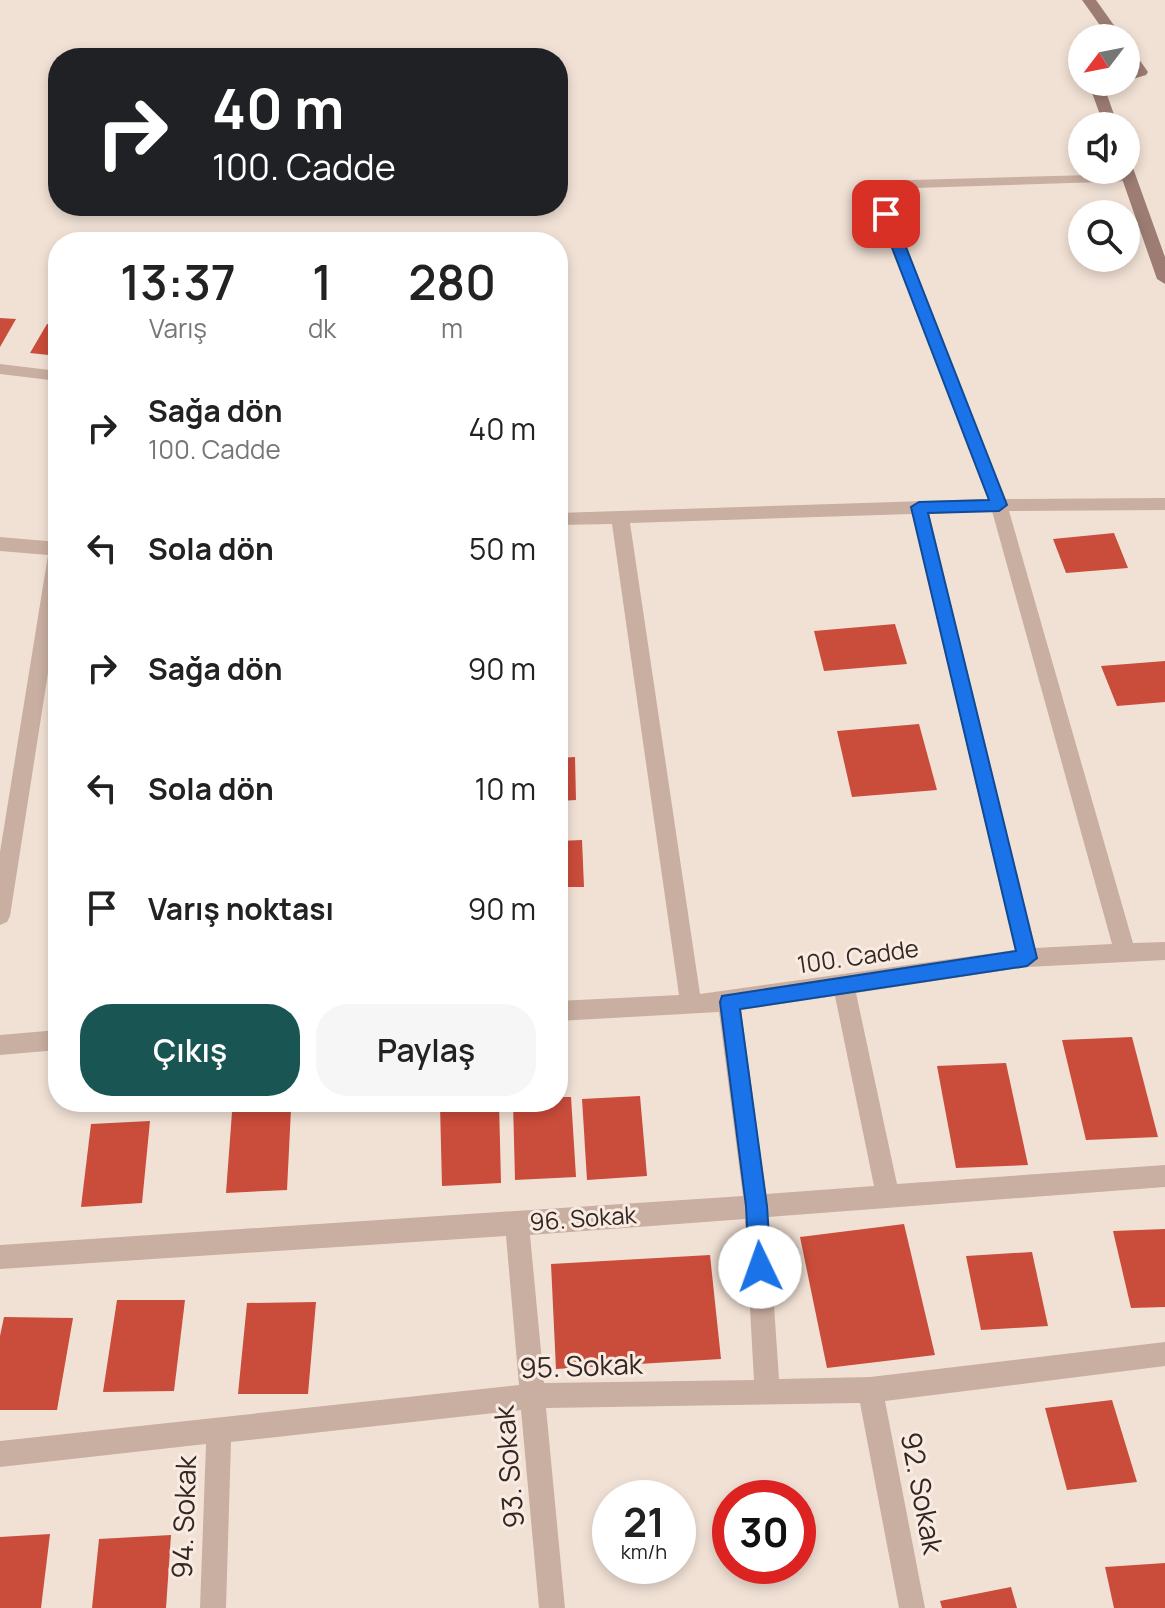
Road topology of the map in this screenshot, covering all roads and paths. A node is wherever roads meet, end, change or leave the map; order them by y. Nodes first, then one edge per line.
1 (1089, 0) edge
2 (1106, 24) edge
3 (1068, 176) edge
4 (1132, 184) edge
5 (1165, 279) edge
6 (0, 369) edge
7 (48, 375) edge
8 (1165, 504) edge
9 (999, 505) junction
10 (919, 507) junction
11 (620, 517) junction
12 (568, 519) edge
13 (0, 544) edge
14 (48, 549) edge
15 (48, 613) edge
16 (0, 916) edge
17 (1125, 951) junction
18 (1165, 951) edge
19 (1027, 958) junction
20 (844, 985) junction
21 (729, 1002) junction
22 (691, 1004) junction
23 (568, 1010) edge
24 (48, 1041) edge
25 (0, 1045) edge
26 (1165, 1176) edge
27 (888, 1196) junction
28 (756, 1206) junction
29 (517, 1224) junction
30 (0, 1257) edge
31 (1165, 1354) edge
32 (870, 1390) junction
33 (767, 1391) junction
34 (533, 1396) junction
35 (219, 1429) junction
36 (0, 1454) edge
37 (213, 1608) edge
38 (552, 1608) edge
39 (912, 1608) edge

1 - 2 street
3 - 9 street
4 - 5 street
6 - 7 street
8 - 9 street
9 - 10 street
9 - 17 street
10 - 11 street
10 - 19 street
11 - 12 street
11 - 22 street
13 - 14 street
15 - 16 street
17 - 18 street, 100. Cadde
17 - 19 street, 100. Cadde
19 - 20 street, 100. Cadde
20 - 21 street, 100. Cadde
20 - 27 street
21 - 22 street, 100. Cadde
21 - 28 street
22 - 23 street, 100. Cadde
24 - 25 street
26 - 27 street, 96. Sokak
27 - 28 street, 96. Sokak
28 - 29 street, 96. Sokak
28 - 33 street
29 - 30 street, 96. Sokak
29 - 34 street, 93. Sokak
31 - 32 street, 95. Sokak
32 - 33 street, 95. Sokak
32 - 39 street, 92. Sokak
33 - 34 street, 95. Sokak
34 - 35 street, 95. Sokak
34 - 38 street, 93. Sokak
35 - 36 street, 95. Sokak
35 - 37 street, 94. Sokak

